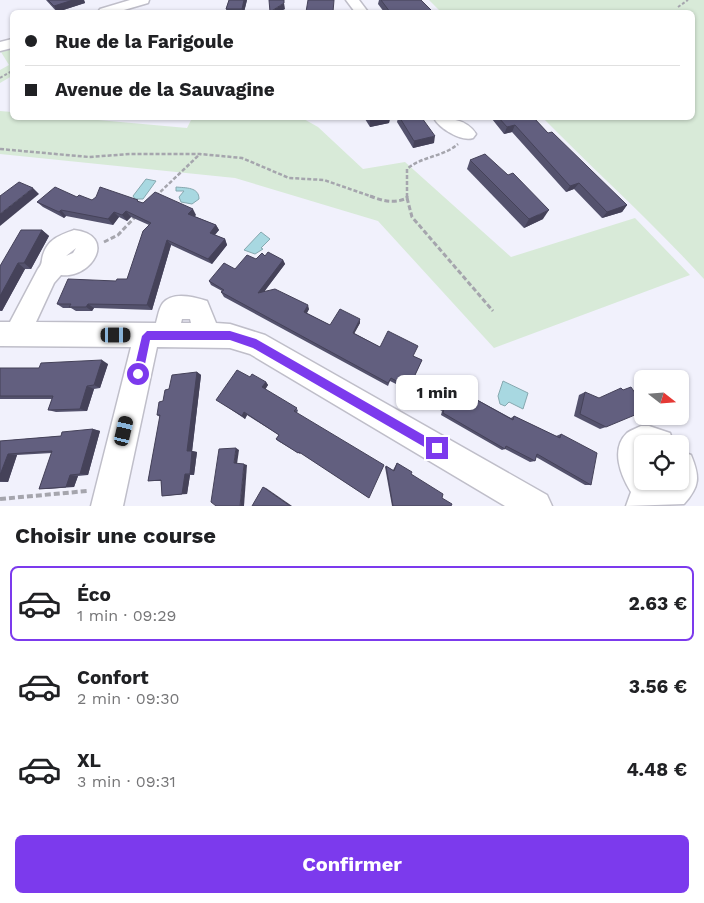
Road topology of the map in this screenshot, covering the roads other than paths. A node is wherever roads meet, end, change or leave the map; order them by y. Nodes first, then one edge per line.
1 (143, 0) edge
2 (115, 4) edge
3 (445, 120) edge
4 (467, 134) road end
5 (88, 250) road end
6 (8, 334) edge
7 (156, 336) junction
8 (634, 447) edge
9 (634, 466) edge
10 (651, 490) edge
11 (676, 490) edge
12 (109, 497) edge
13 (536, 506) edge

1 - 2 street
3 - 4 street
5 - 6 street
6 - 7 street
7 - 12 street
7 - 13 street
8 - 9 street
10 - 11 street

